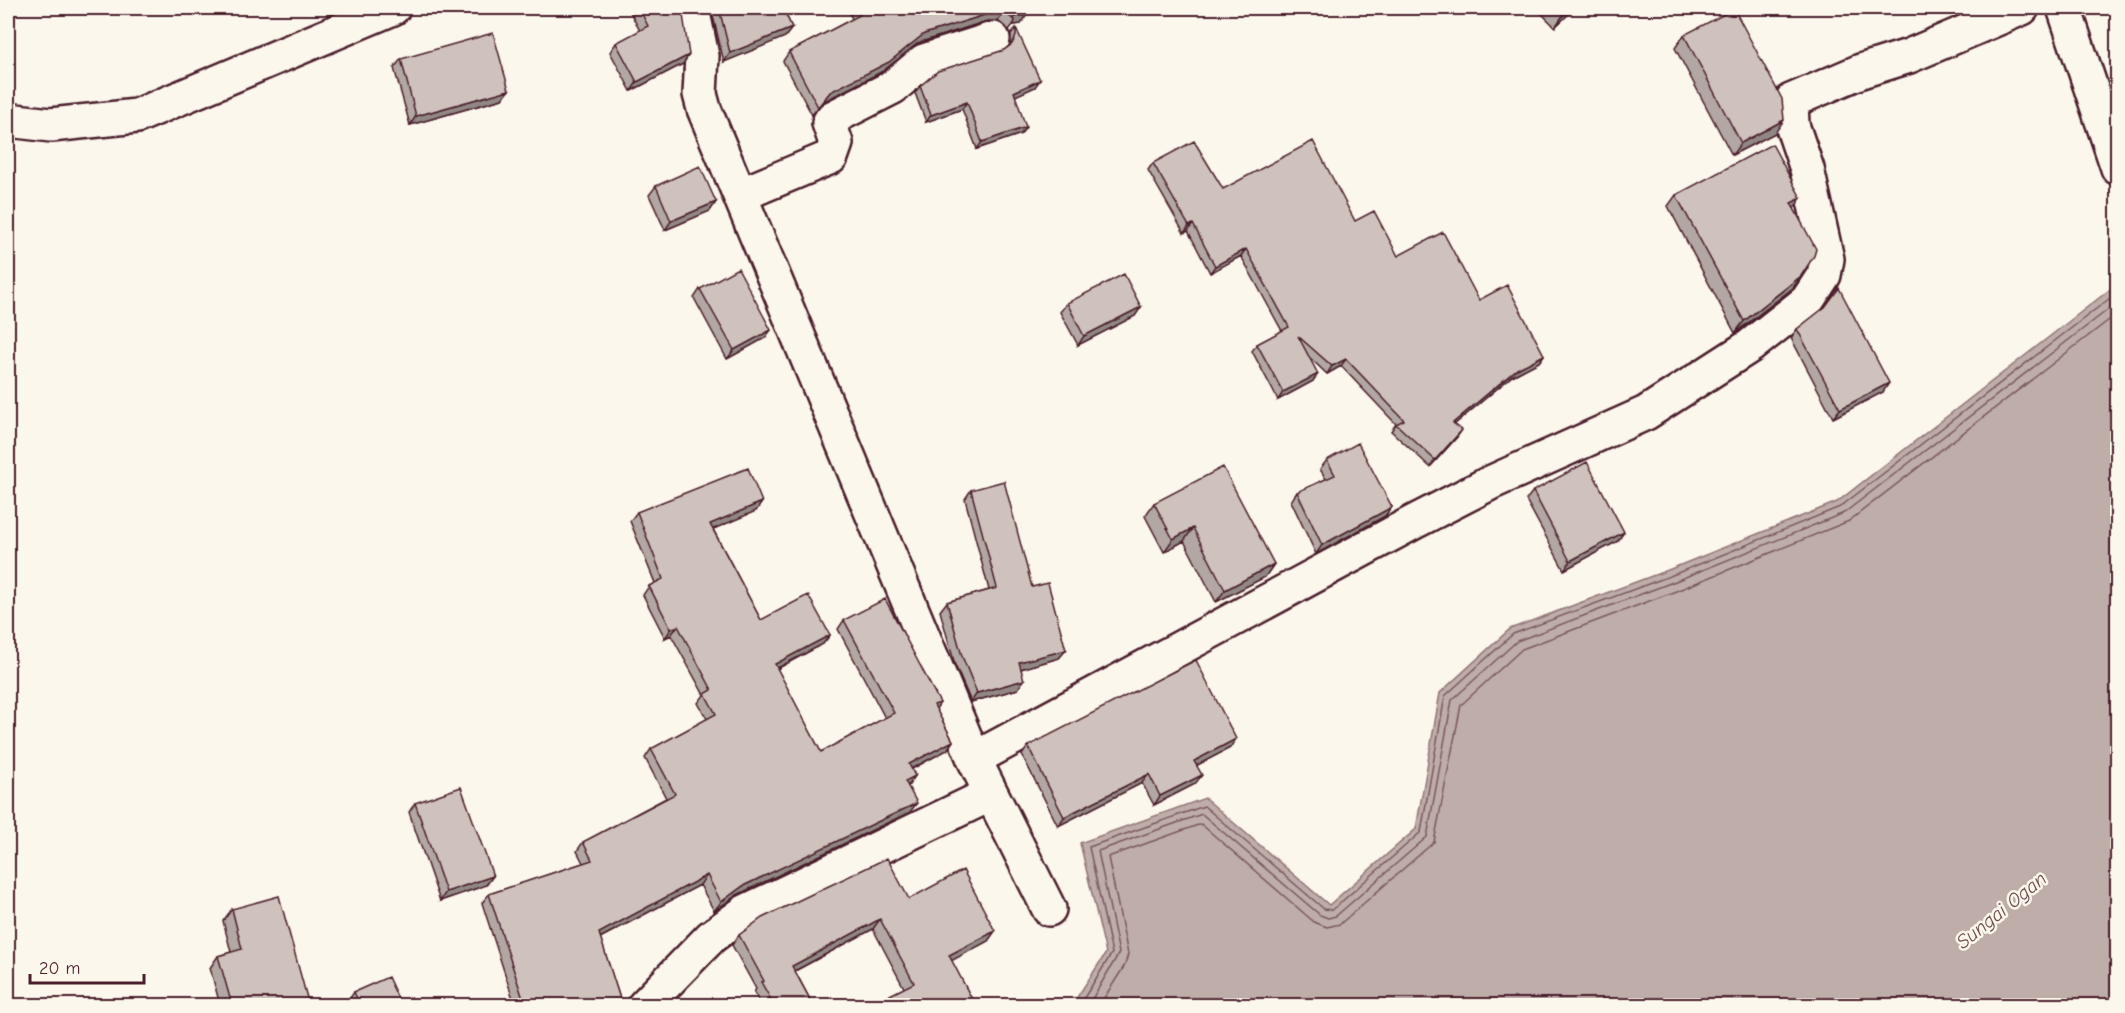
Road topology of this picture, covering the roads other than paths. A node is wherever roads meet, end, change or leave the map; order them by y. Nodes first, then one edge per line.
1 (393, 8) edge
2 (692, 8) edge
3 (2022, 8) edge
4 (2064, 8) edge
5 (993, 39) dead end
6 (8, 120) edge
7 (2118, 168) edge
8 (740, 195) junction
9 (974, 759) junction
10 (991, 794) junction
11 (1049, 909) dead end
12 (644, 1005) edge

1 - 6 street
2 - 8 street
3 - 9 street
4 - 7 street
5 - 8 street
8 - 9 street
9 - 10 street
10 - 11 street
10 - 12 street

